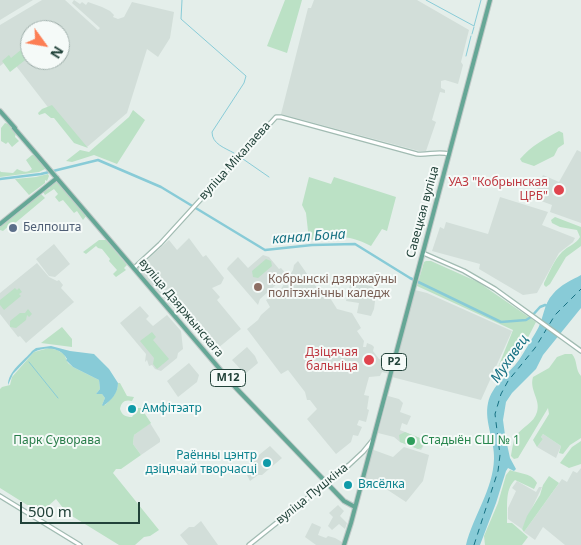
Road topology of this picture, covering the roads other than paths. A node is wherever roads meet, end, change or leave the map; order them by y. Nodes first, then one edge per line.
1 (490, 0) edge
2 (0, 111) edge
3 (449, 154) junction
4 (57, 178) junction
5 (0, 224) edge
6 (423, 253) junction
7 (134, 268) junction
8 (581, 351) edge
9 (373, 441) junction
10 (363, 452) junction
11 (369, 455) junction
12 (326, 483) junction
13 (0, 496) edge
14 (355, 507) junction
15 (80, 545) edge
16 (249, 545) edge
17 (344, 545) edge

1 - 3 main road, Савецкая вуліца / Р2
2 - 4 main road, вуліца Дзяржынскага / М12
3 - 6 main road, Савецкая вуліца / Р2
3 - 7 main road, вуліца Мікалаева
4 - 5 main road
4 - 7 main road, вуліца Дзяржынскага / М12
6 - 8 main road
6 - 9 main road, Савецкая вуліца / Р2
7 - 12 main road, вуліца Дзяржынскага / М12
9 - 10 main road, вуліца Пушкіна
9 - 11 main road, Савецкая вуліца / Р2
10 - 11 main road
10 - 12 main road, вуліца Пушкіна
11 - 14 main road, Савецкая вуліца / Р2
12 - 14 main road, вуліца Дзяржынскага / М12
12 - 16 main road, вуліца Пушкіна
13 - 15 main road
14 - 17 main road, Савецкая вуліца / Р2

